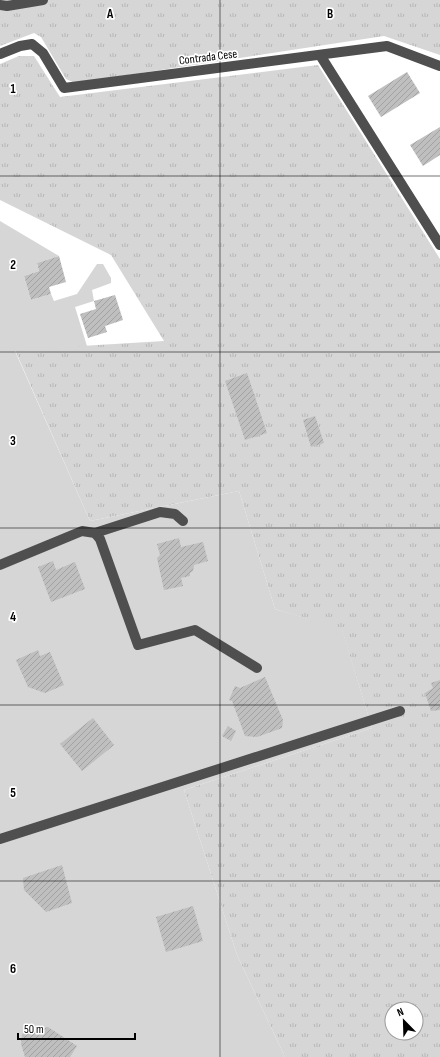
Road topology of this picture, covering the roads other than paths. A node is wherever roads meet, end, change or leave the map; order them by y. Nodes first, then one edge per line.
1 (43, 0) edge
2 (0, 5) edge
3 (0, 54) edge
4 (320, 56) junction
5 (440, 66) edge
6 (440, 245) edge
7 (184, 521) dead end
8 (95, 533) junction
9 (0, 565) edge
10 (257, 668) dead end
11 (400, 711) dead end
12 (0, 839) edge

1 - 2 street
3 - 4 street, Contrada Cese
4 - 5 street, Contrada Cese
4 - 6 street
7 - 8 street
8 - 9 street
8 - 10 street
11 - 12 street

